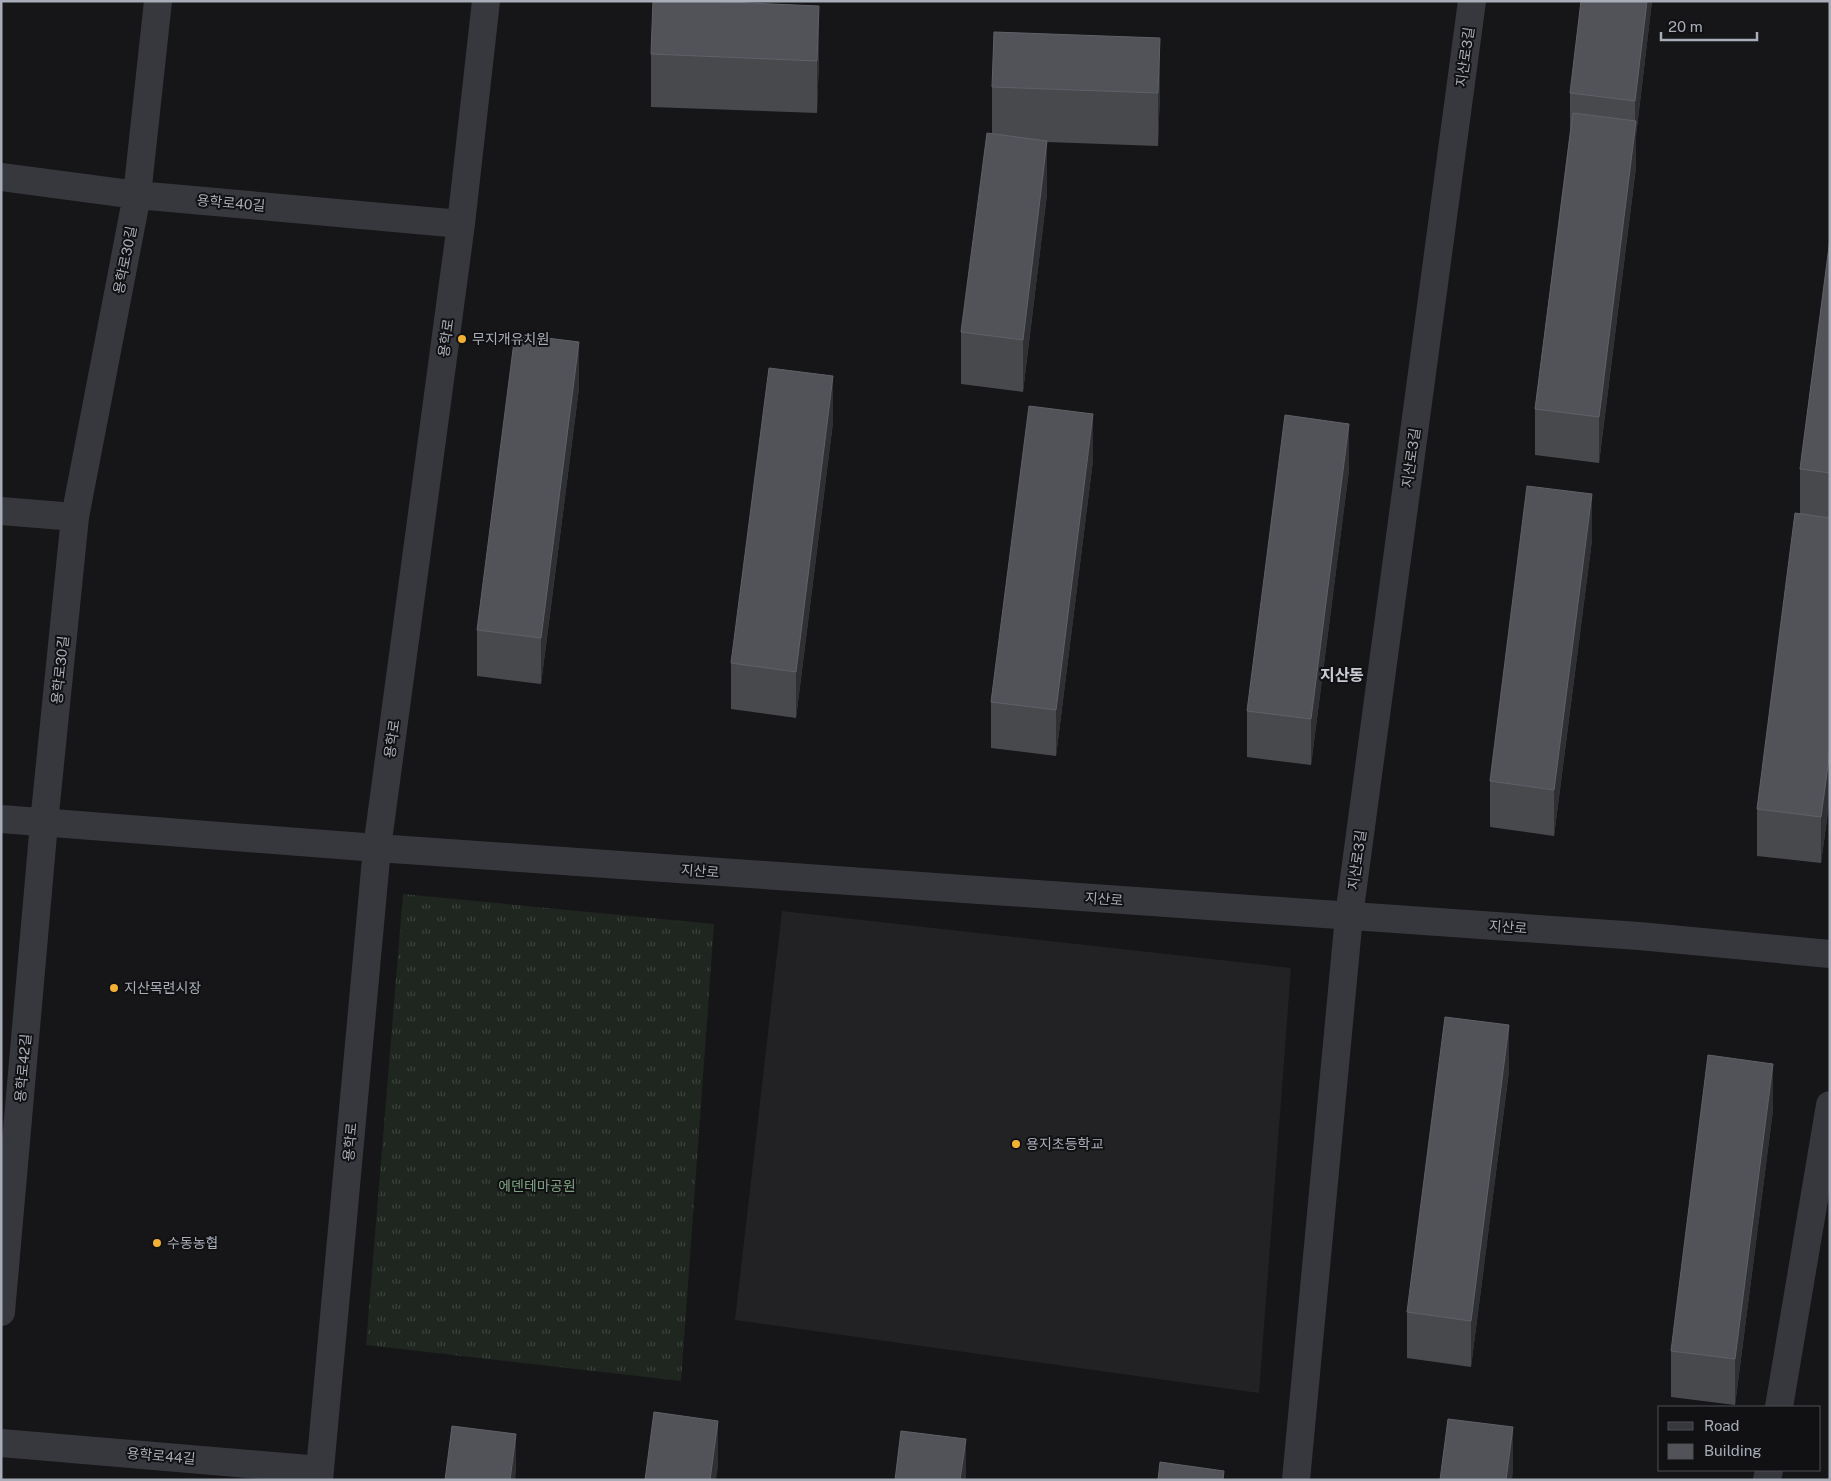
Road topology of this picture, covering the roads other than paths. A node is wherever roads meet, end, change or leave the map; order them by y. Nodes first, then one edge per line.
1 (158, 1) edge
2 (486, 1) edge
3 (1472, 1) edge
4 (1, 177) edge
5 (137, 195) junction
6 (462, 224) junction
7 (1, 510) edge
8 (75, 517) junction
9 (1, 819) edge
10 (44, 824) junction
11 (377, 848) junction
12 (1350, 916) junction
13 (1830, 954) edge
14 (1830, 1105) edge
15 (1, 1312) edge
16 (1779, 1406) edge
17 (1, 1443) edge
18 (320, 1475) edge
19 (1296, 1480) edge

1 - 5 street, 용학로30길
2 - 6 street, 용학로
3 - 12 street, 지산로3길
4 - 5 street, 용학로40길
5 - 6 street, 용학로40길
5 - 8 street, 용학로30길
6 - 11 street, 용학로
7 - 8 street
8 - 10 street, 용학로30길
9 - 10 street
10 - 11 street
10 - 15 street, 용학로42길
11 - 12 street, 지산로
11 - 18 street, 용학로
12 - 13 street, 지산로
12 - 19 street, 지산로3길
14 - 16 street
17 - 18 street, 용학로44길

